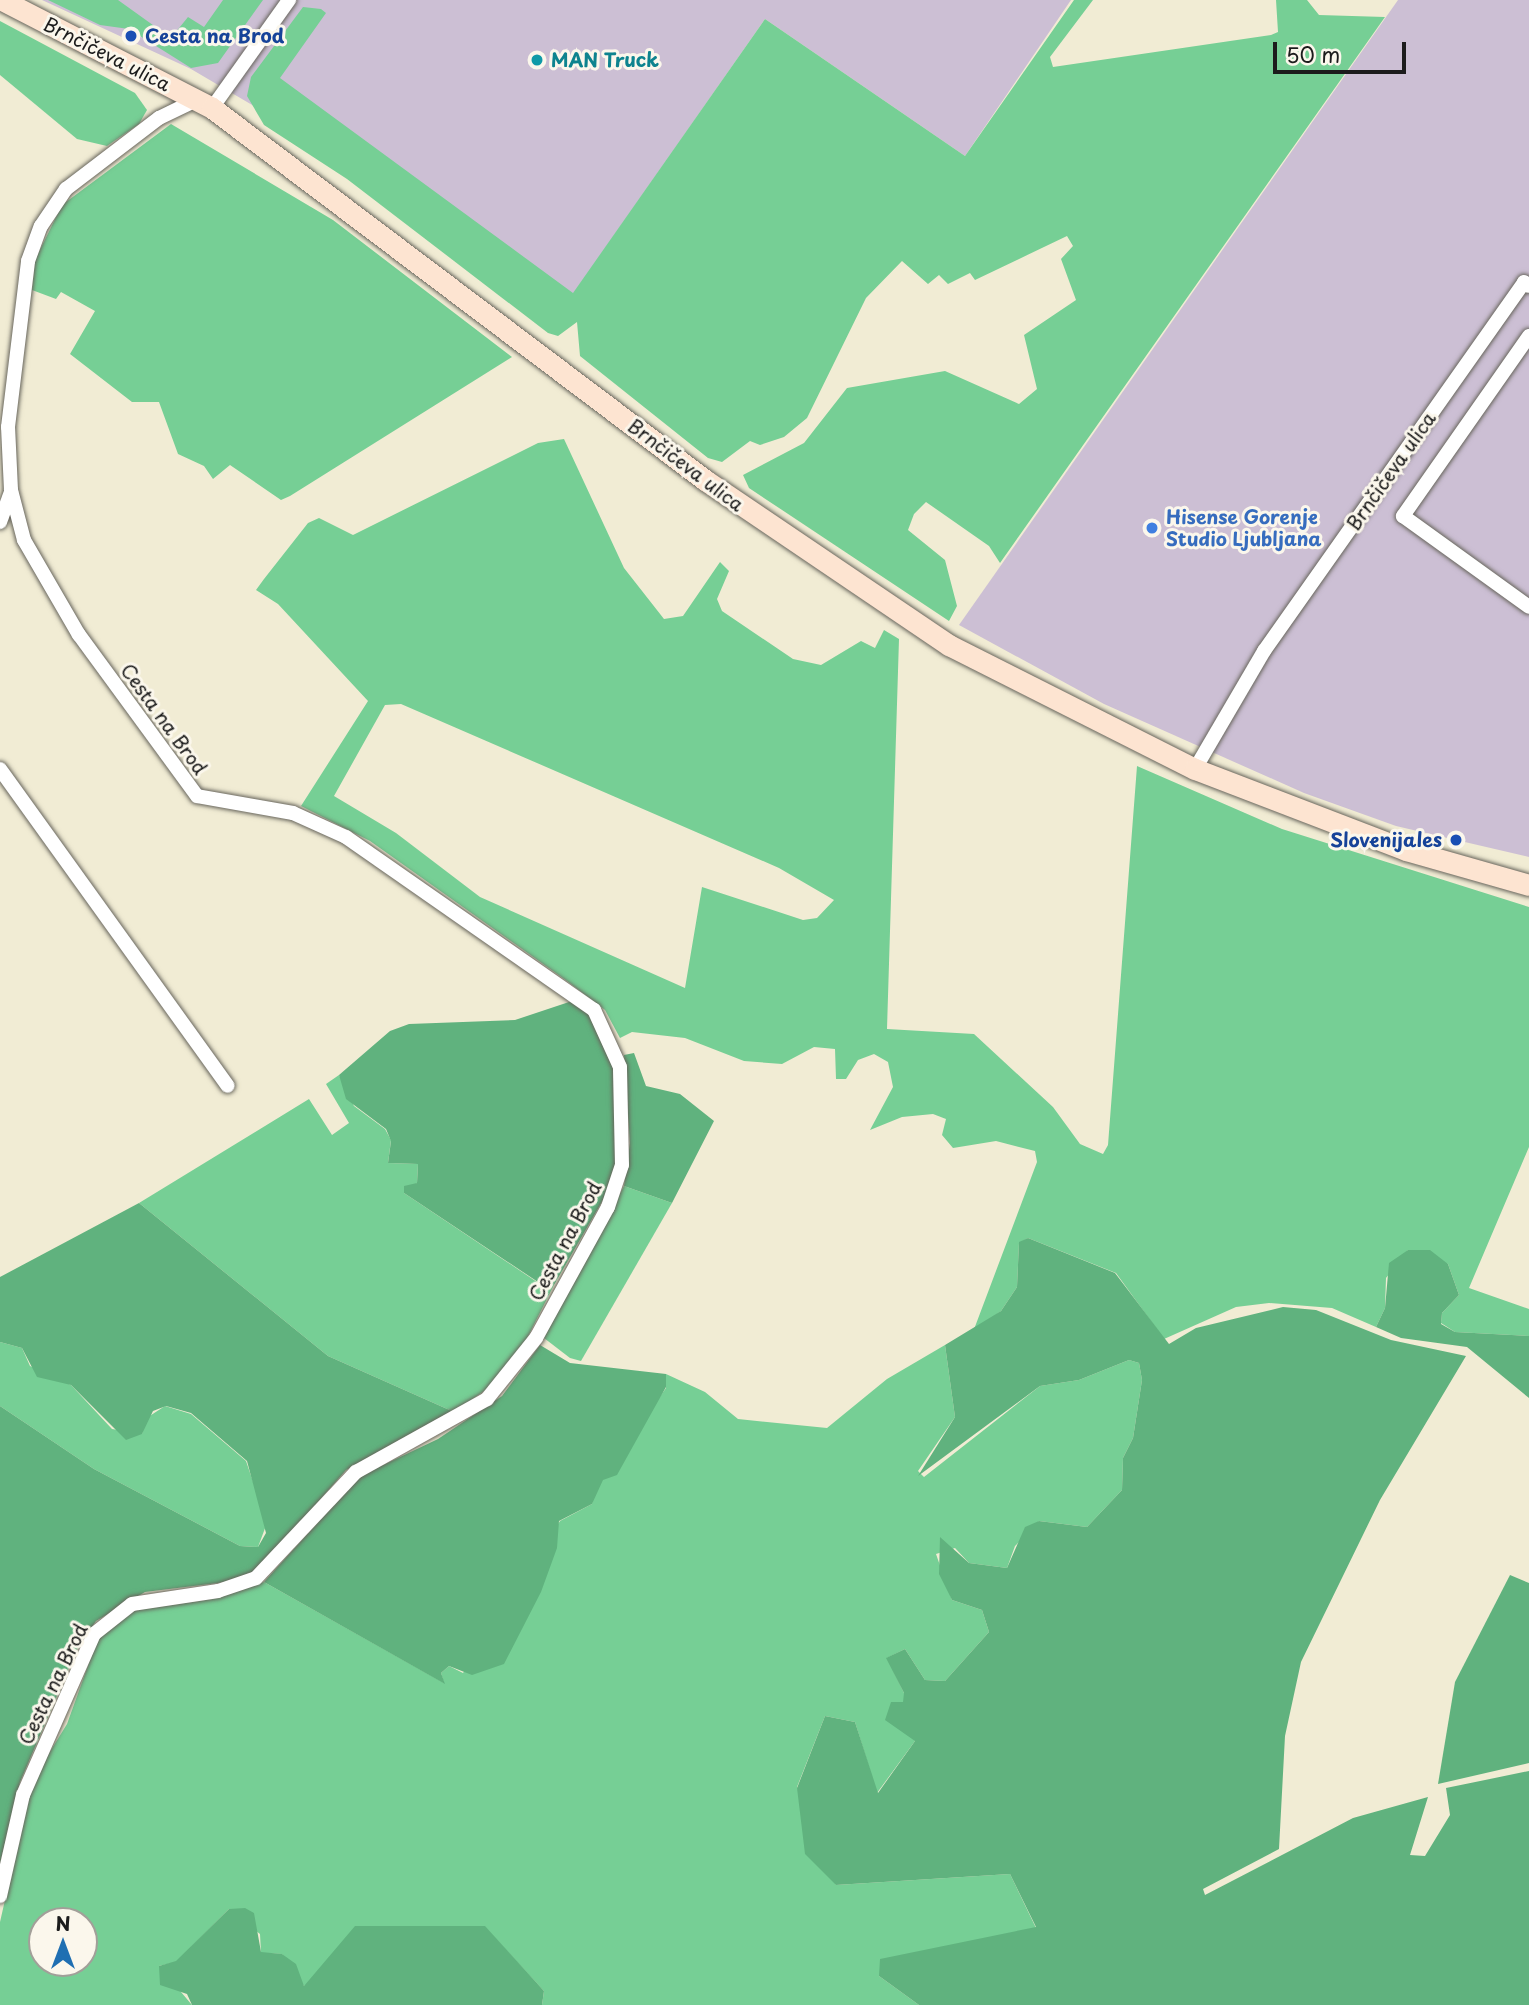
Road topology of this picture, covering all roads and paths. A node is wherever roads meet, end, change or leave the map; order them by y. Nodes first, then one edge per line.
1 (2, 0) edge
2 (289, 0) edge
3 (204, 104) junction
4 (1526, 284) edge
5 (1529, 336) edge
6 (4, 426) edge
7 (11, 491) junction
8 (0, 522) edge
9 (1529, 607) edge
10 (0, 769) edge
11 (1195, 769) junction
12 (1529, 884) edge
13 (228, 1086) dead end
14 (0, 1896) edge

1 - 3 street, Brnčičeva ulica
2 - 3 street
3 - 6 street, Cesta na Brod
3 - 11 street, Brnčičeva ulica
4 - 11 street, Brnčičeva ulica
5 - 9 street
6 - 7 street, Cesta na Brod
7 - 8 street
7 - 14 street, Cesta na Brod
10 - 13 street
11 - 12 street, Brnčičeva ulica

